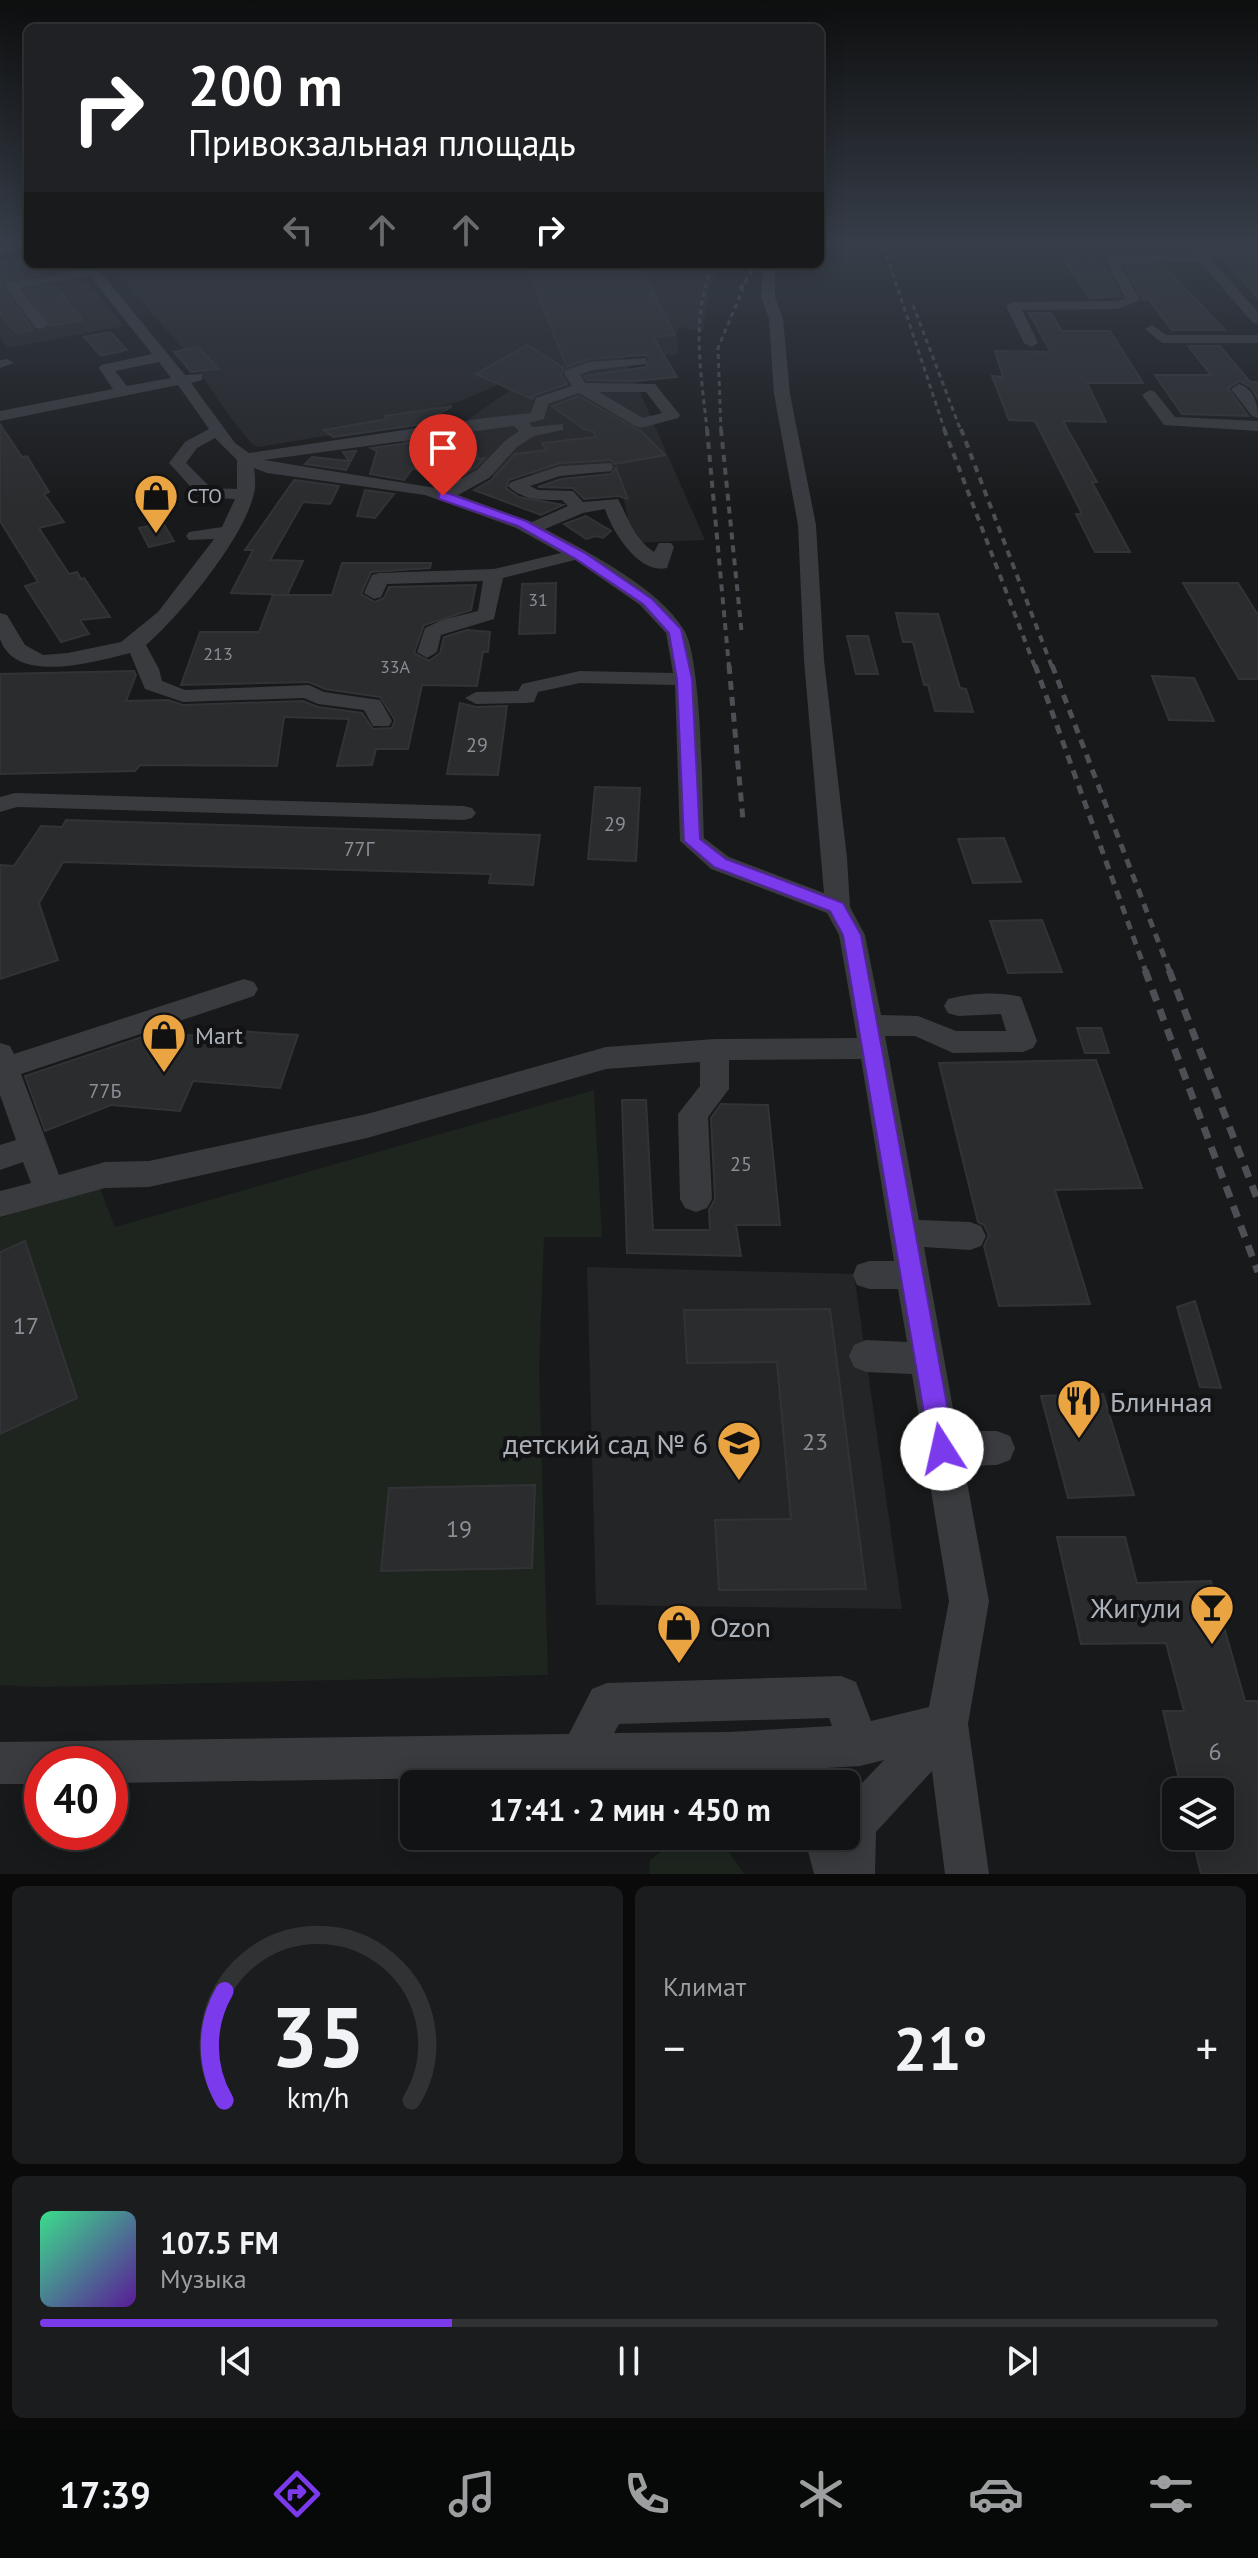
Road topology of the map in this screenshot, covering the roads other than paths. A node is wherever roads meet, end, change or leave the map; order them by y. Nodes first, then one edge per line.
1 (145, 334) edge
2 (777, 334) edge
3 (1027, 334) edge
4 (1157, 334) edge
5 (1258, 339) edge
6 (1031, 343) dead end
7 (162, 355) junction
8 (641, 361) dead end
9 (190, 379) junction
10 (581, 388) junction
11 (121, 389) junction
12 (1239, 389) dead end
13 (1150, 395) dead end
14 (1258, 413) edge
15 (0, 416) edge
16 (1258, 426) edge
17 (524, 427) junction
18 (557, 427) dead end
19 (219, 430) junction
20 (495, 434) junction
21 (245, 458) junction
22 (605, 467) dead end
23 (246, 494) junction
24 (443, 496) junction
25 (579, 508) junction
26 (531, 529) junction
27 (228, 531) junction
28 (195, 536) dead end
29 (665, 547) dead end
30 (577, 554) junction
31 (494, 575) junction
32 (374, 593) dead end
33 (0, 619) edge
34 (135, 644) junction
35 (427, 652) dead end
36 (685, 679) junction
37 (476, 698) dead end
38 (381, 721) dead end
39 (0, 805) edge
40 (464, 813) dead end
41 (837, 907) junction
42 (244, 989) dead end
43 (958, 1006) dead end
44 (870, 1036) junction
45 (715, 1050) junction
46 (2, 1064) edge
47 (33, 1146) junction
48 (0, 1158) edge
49 (49, 1191) junction
50 (696, 1199) dead end
51 (0, 1204) edge
52 (904, 1233) junction
53 (970, 1236) dead end
54 (869, 1275) dead end
55 (912, 1275) junction
56 (866, 1356) dead end
57 (927, 1359) junction
58 (997, 1448) dead end
59 (942, 1449) junction
60 (947, 1724) junction
61 (860, 1745) junction
62 (729, 1753) junction
63 (581, 1755) junction
64 (0, 1763) edge
65 (755, 1770) edge
66 (830, 1850) edge
67 (836, 1874) edge
68 (853, 1874) edge
69 (967, 1874) edge

1 - 7 street
2 - 41 street
3 - 6 street
4 - 5 street
7 - 9 street
7 - 11 street
8 - 10 street
9 - 11 street
9 - 19 street
10 - 10 street
10 - 17 street
11 - 15 street
12 - 14 street
13 - 16 street
17 - 18 street
17 - 20 street
17 - 20 street
19 - 21 street
19 - 23 street
20 - 21 street
20 - 24 street
21 - 23 street
21 - 24 street
22 - 25 street
23 - 27 street
24 - 26 street
25 - 26 street
25 - 29 street
26 - 30 street
27 - 28 street
27 - 34 street
30 - 31 street
30 - 36 street
31 - 32 street
31 - 35 street
33 - 34 street
34 - 38 street
36 - 37 street
36 - 41 street
39 - 40 street
41 - 44 street
42 - 46 street
43 - 44 street
44 - 45 street
44 - 52 street
45 - 49 street
45 - 50 street
46 - 47 street
47 - 48 street
47 - 49 street
49 - 51 street
52 - 53 street
52 - 55 street
54 - 55 street
55 - 57 street
56 - 57 street
57 - 59 street
58 - 59 street
59 - 60 street
60 - 61 street
60 - 68 street
60 - 69 street
61 - 62 street
61 - 63 street
62 - 63 street
62 - 65 street
63 - 64 street
66 - 67 street

